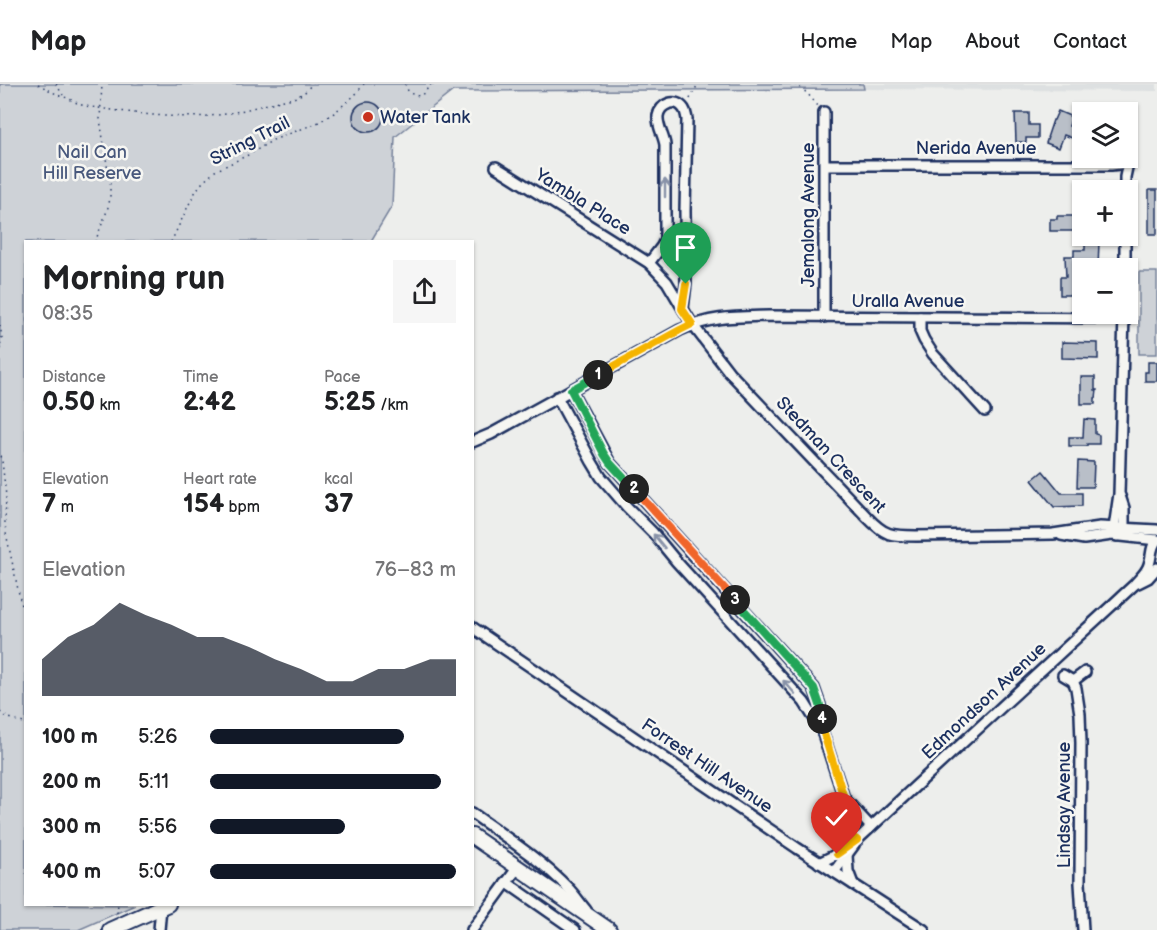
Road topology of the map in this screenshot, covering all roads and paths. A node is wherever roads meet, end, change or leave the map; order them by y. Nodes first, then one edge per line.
1 (38, 84) edge
2 (56, 84) edge
3 (102, 84) edge
4 (312, 84) edge
5 (364, 84) edge
6 (405, 84) edge
7 (431, 84) edge
8 (698, 84) edge
9 (795, 84) edge
10 (63, 96) junction
11 (101, 107) junction
12 (684, 109) junction
13 (824, 112) joint
14 (825, 165) junction
15 (496, 167) dead end
16 (1125, 180) edge
17 (96, 240) edge
18 (172, 240) edge
19 (649, 263) junction
20 (682, 309) junction
21 (1072, 316) edge
22 (824, 317) junction
23 (920, 317) junction
24 (692, 324) junction
25 (1124, 324) edge
26 (0, 325) edge
27 (0, 354) edge
28 (571, 390) junction
29 (557, 397) junction
30 (985, 411) dead end
31 (474, 441) edge
32 (0, 456) edge
33 (1157, 530) edge
34 (1119, 531) junction
35 (1157, 540) edge
36 (1157, 568) edge
37 (1134, 585) junction
38 (24, 611) edge
39 (474, 628) edge
40 (1085, 672) dead end
41 (1063, 675) dead end
42 (1073, 681) junction
43 (0, 712) edge
44 (24, 723) edge
45 (824, 734) junction
46 (844, 798) junction
47 (474, 814) edge
48 (871, 827) junction
49 (474, 837) edge
50 (857, 840) junction
51 (846, 855) junction
52 (819, 863) junction
53 (518, 867) junction
54 (834, 872) junction
55 (506, 882) junction
56 (853, 884) junction
57 (164, 906) edge
58 (594, 920) junction
59 (110, 930) edge
60 (159, 930) edge
61 (472, 930) edge
62 (575, 930) edge
63 (609, 930) edge
64 (924, 930) edge
65 (1083, 930) edge

1 - 10 path
2 - 10 path
3 - 11 path
4 - 11 path
5 - 18 path, String Trail
6 - 7 path
8 - 12 path
9 - 13 path
10 - 11 path
11 - 17 path
19 -> 12 street
12 - 20 street
13 - 14 street, Jemalong Avenue
14 - 16 street, Nerida Avenue
14 - 22 street, Jemalong Avenue
15 - 19 street, Yambla Place
19 - 20 street, Yambla Place
20 - 24 street, Yambla Place
21 - 23 street, Uralla Avenue
22 - 23 street, Uralla Avenue
22 - 24 street, Uralla Avenue
23 - 30 street
24 - 28 street, Uralla Avenue
24 - 34 street, Stedman Crescent
25 - 34 street
26 - 27 path
28 - 29 street, Uralla Avenue
28 - 45 street
29 - 31 street, Uralla Avenue
45 -> 29 street
32 - 38 path
33 - 34 street, Stedman Crescent
34 - 35 street, Stedman Crescent
35 - 37 street, Edmondson Avenue
36 - 37 street, Edmondson Avenue
37 - 48 street, Edmondson Avenue
39 - 52 street, Forrest Hill Avenue
40 - 42 street
41 - 42 street
42 - 65 street, Lindsay Avenue
43 - 44 path
45 - 46 street
46 - 48 street
46 - 50 street
47 - 58 street
48 - 50 street, Edmondson Avenue
49 - 53 main road
50 - 51 street, Edmondson Avenue
50 - 52 street, Edmondson Avenue
51 - 54 street, Edmondson Avenue
51 - 56 street
52 - 54 street, Forrest Hill Avenue
53 - 55 street
53 - 58 main road
54 - 56 street, Forrest Hill Avenue
55 - 61 street
55 - 62 street
56 - 64 street, Forrest Hill Avenue
57 - 59 main road
57 - 60 street
58 - 63 main road

